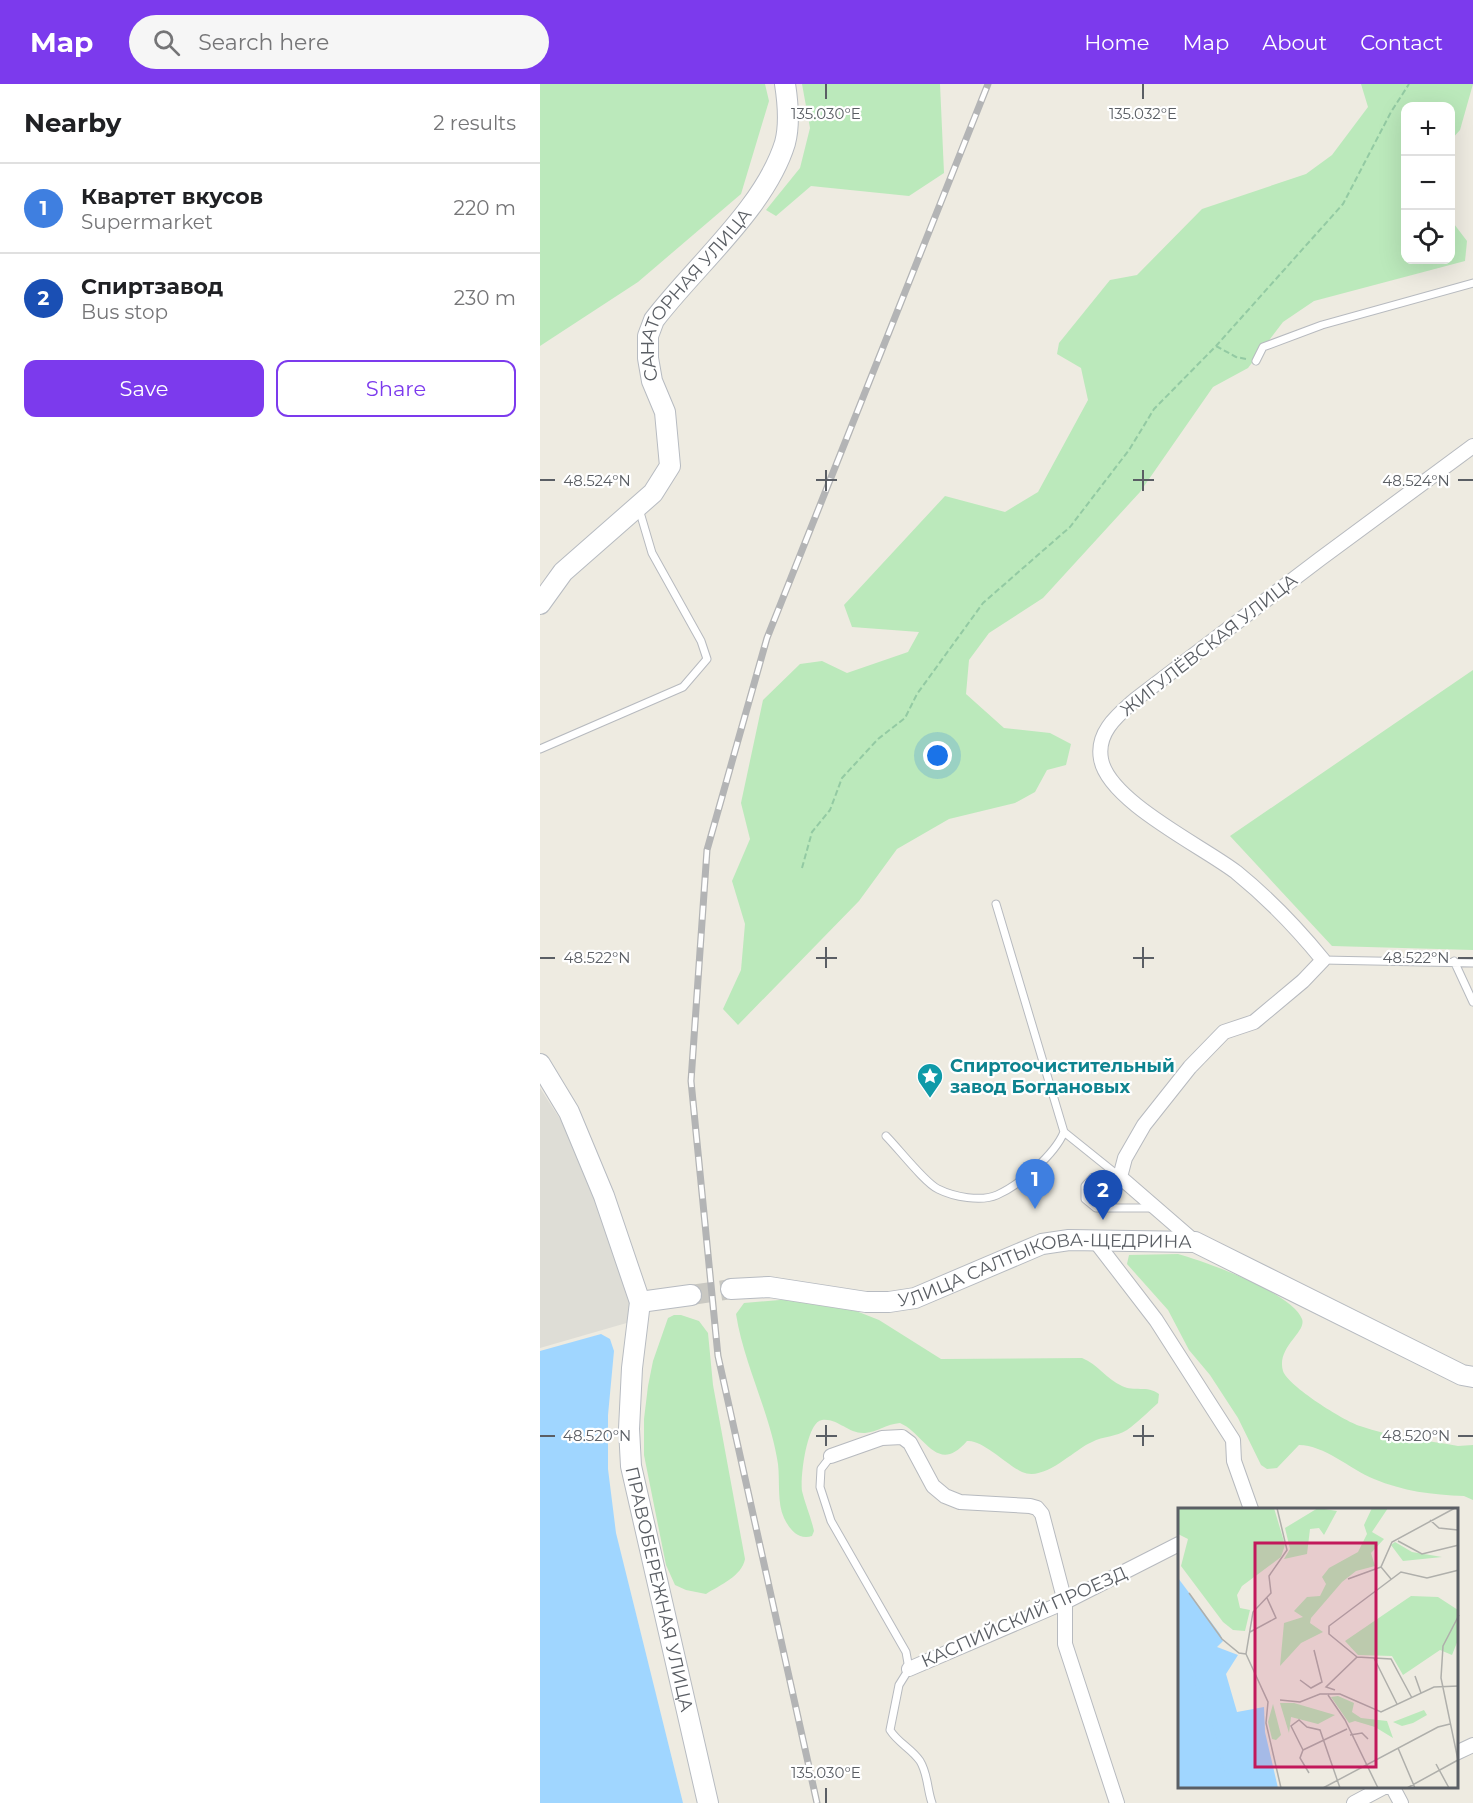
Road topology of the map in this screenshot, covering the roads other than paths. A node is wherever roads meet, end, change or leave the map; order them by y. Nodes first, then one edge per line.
1 (786, 84) edge
2 (1473, 283) edge
3 (1256, 361) road end
4 (1473, 446) edge
5 (638, 507) junction
6 (540, 604) edge
7 (540, 749) edge
8 (996, 904) dead end
9 (1323, 960) junction
10 (1454, 962) junction
11 (1473, 963) edge
12 (1473, 1002) edge
13 (540, 1064) edge
14 (1064, 1132) junction
15 (886, 1136) dead end
16 (1120, 1177) junction
17 (1155, 1208) junction
18 (1096, 1242) junction
19 (1195, 1242) junction
20 (731, 1289) tunnel mouth
21 (692, 1295) tunnel mouth
22 (640, 1302) junction
23 (1473, 1377) edge
24 (831, 1456) joint
25 (1250, 1508) edge
26 (1178, 1545) edge
27 (1065, 1602) junction
28 (909, 1669) junction
29 (1473, 1745) edge
30 (1458, 1752) edge
31 (1382, 1788) edge
32 (1393, 1788) edge
33 (708, 1803) edge
34 (932, 1803) edge
35 (1117, 1803) edge
36 (1354, 1803) edge
37 (1401, 1803) edge

1 - 5 main road, САНАТОРНАЯ УЛИЦА
2 - 3 lane
4 - 9 street, ЖИГУЛЁВСКАЯ УЛИЦА
5 - 6 main road, САНАТОРНАЯ УЛИЦА
5 - 7 lane
8 - 14 lane
9 - 10 lane
9 - 16 street
10 - 11 lane
10 - 12 lane
13 - 22 main road
14 - 15 lane
14 - 16 lane
16 - 17 street
16 - 17 lane
17 - 19 street
18 - 19 main road, УЛИЦА САЛТЫКОВА-ЩЕДРИНА
18 - 20 main road, УЛИЦА САЛТЫКОВА-ЩЕДРИНА
18 - 25 street
19 - 23 main road, УЛИЦА САЛТЫКОВА-ЩЕДРИНА
21 - 22 main road
22 - 33 main road, ПРАВОБЕРЕЖНАЯ УЛИЦА
24 - 27 street
24 - 28 lane
26 - 27 street, КАСПИЙСКИЙ ПРОЕЗД
27 - 28 street, КАСПИЙСКИЙ ПРОЕЗД
27 - 35 street
28 - 34 lane, КАСПИЙСКИЙ ПРОЕЗД
29 - 30 street
31 - 36 street
32 - 37 street

